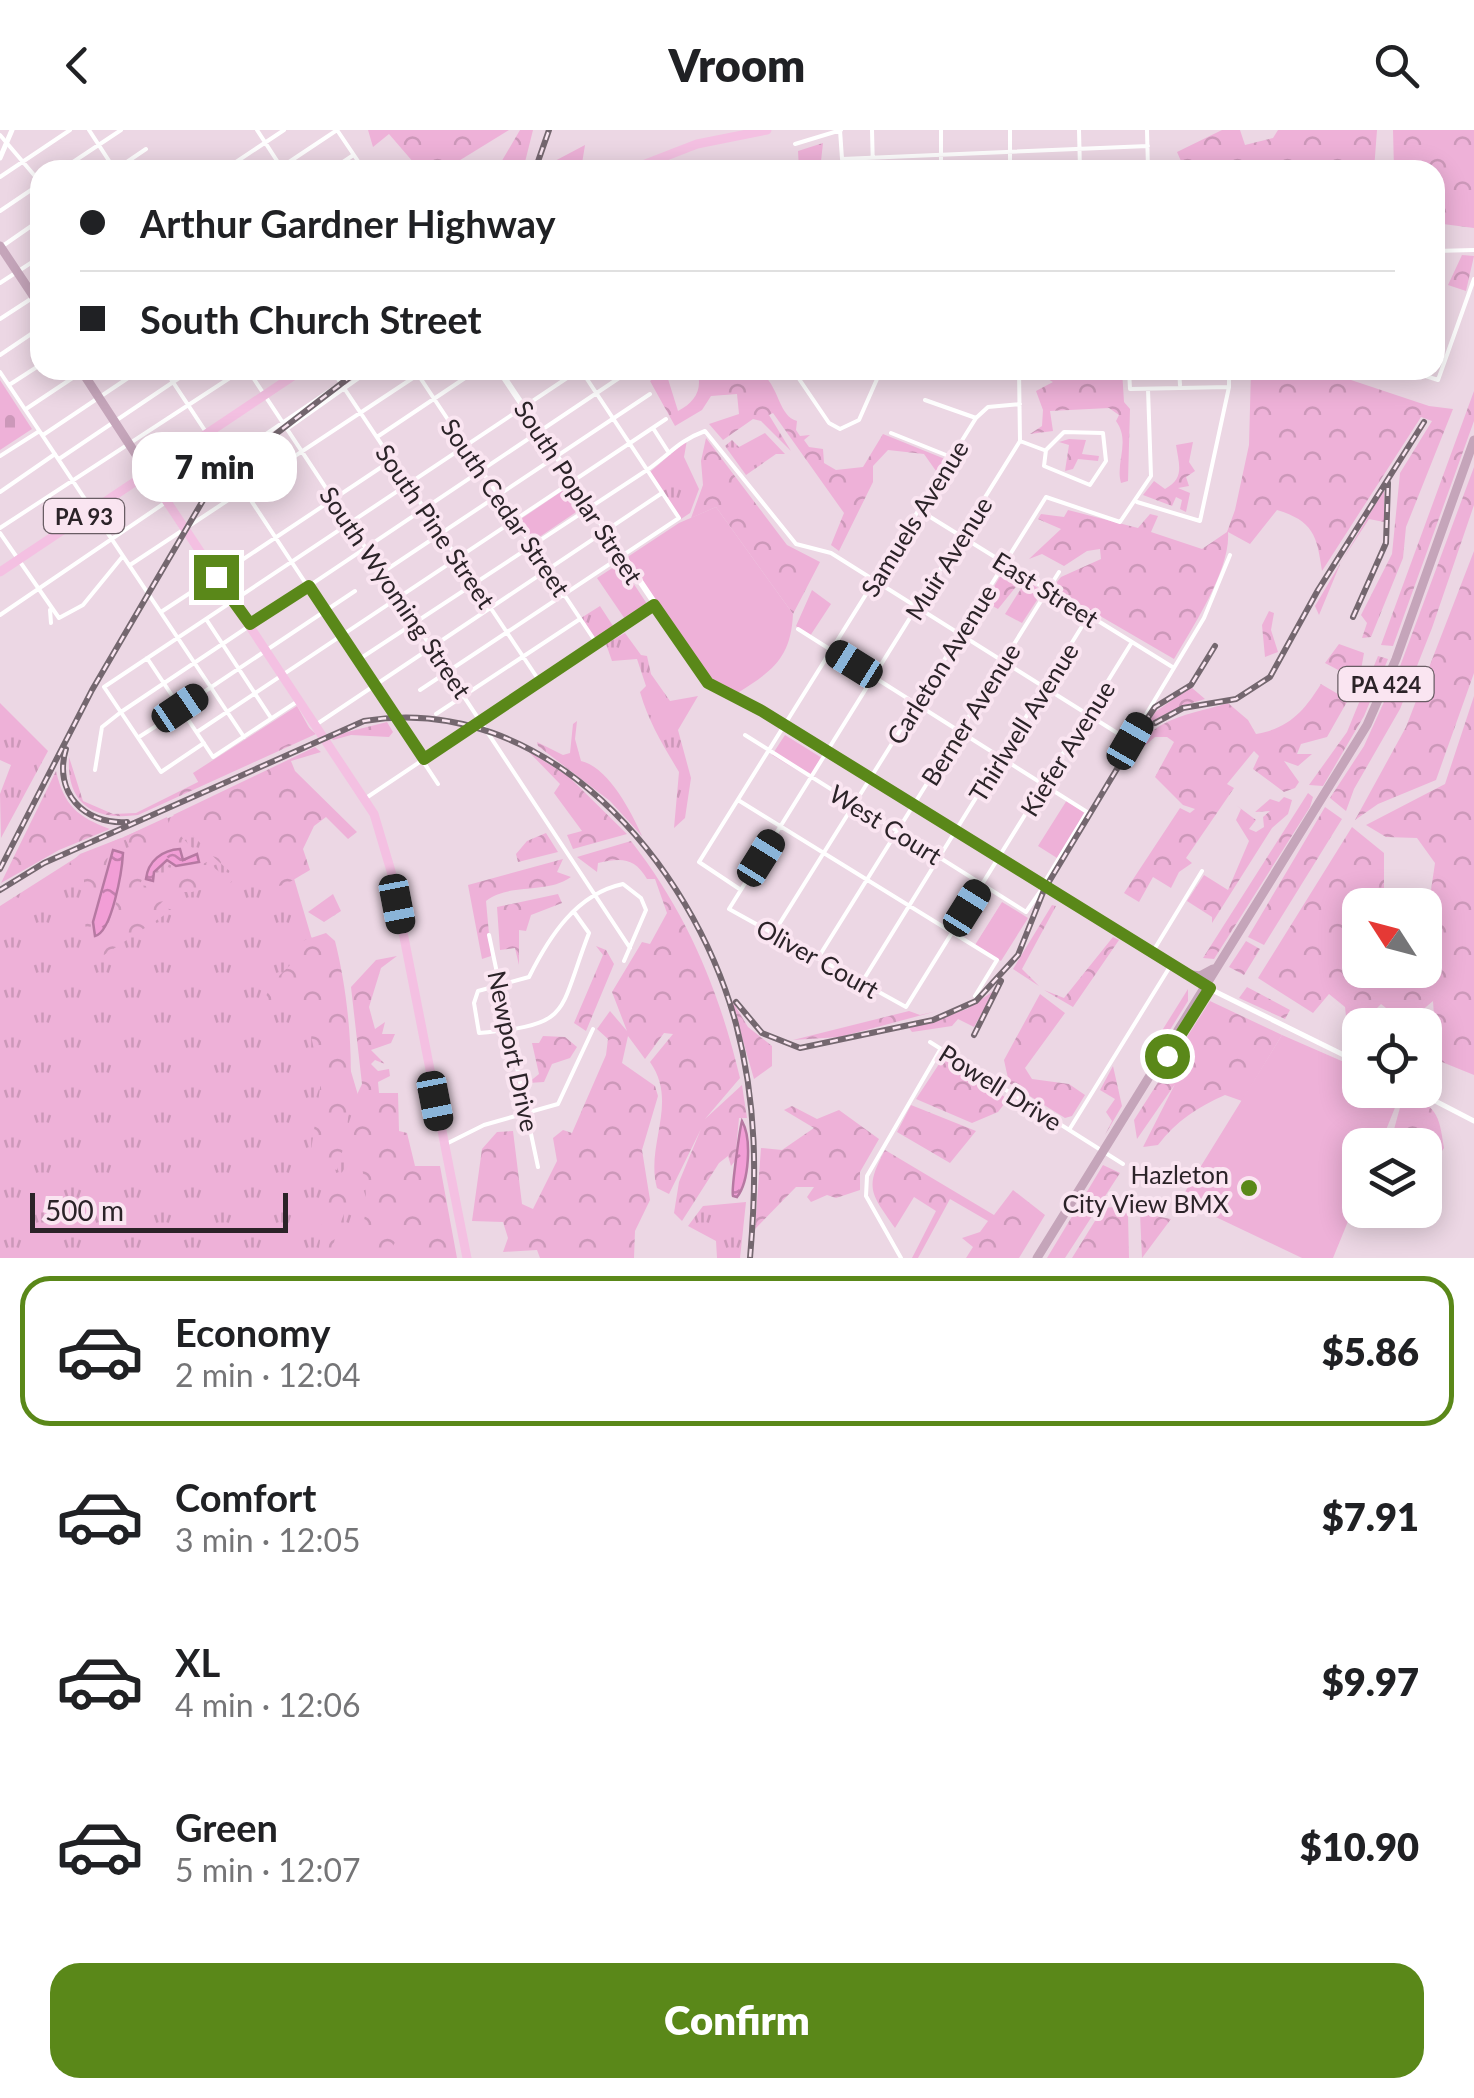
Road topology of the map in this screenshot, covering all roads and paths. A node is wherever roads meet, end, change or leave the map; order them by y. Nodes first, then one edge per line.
1 (70, 130) edge
2 (89, 130) edge
3 (121, 130) edge
4 (257, 130) edge
5 (284, 130) edge
6 (337, 130) edge
7 (698, 130) edge
8 (767, 130) edge
9 (840, 130) edge
10 (872, 130) edge
11 (942, 130) edge
12 (1010, 130) edge
13 (1079, 130) edge
14 (1147, 130) edge
15 (12, 133) edge
16 (721, 134) edge
17 (0, 135) edge
18 (265, 143) junction
19 (697, 144) junction
20 (794, 144) dead end
21 (99, 145) junction
22 (1148, 146) junction
23 (146, 149) dead end
24 (1079, 150) junction
25 (1009, 152) junction
26 (354, 155) junction
27 (662, 156) junction
28 (0, 158) edge
29 (940, 158) junction
30 (873, 159) junction
31 (26, 160) junction
32 (76, 160) edge
33 (109, 160) edge
34 (130, 160) edge
35 (239, 160) edge
36 (275, 160) edge
37 (293, 160) edge
38 (346, 160) edge
39 (357, 160) edge
40 (653, 160) edge
41 (663, 160) edge
42 (1009, 160) edge
43 (1080, 160) edge
44 (1148, 160) edge
45 (30, 167) edge
46 (0, 176) edge
47 (30, 190) edge
48 (0, 211) edge
49 (30, 227) edge
50 (0, 247) edge
51 (1474, 250) edge
52 (1445, 251) edge
53 (30, 263) edge
54 (18, 271) junction
55 (1474, 279) edge
56 (0, 284) edge
57 (30, 287) edge
58 (30, 302) edge
59 (0, 319) edge
60 (30, 335) edge
61 (0, 355) edge
62 (1445, 360) edge
63 (30, 371) edge
64 (0, 372) edge
65 (68, 380) edge
66 (89, 380) edge
67 (125, 380) edge
68 (176, 380) edge
69 (229, 380) edge
70 (253, 380) edge
71 (287, 380) edge
72 (339, 380) edge
73 (353, 380) edge
74 (405, 380) edge
75 (421, 380) edge
76 (462, 380) edge
77 (505, 380) edge
78 (565, 380) edge
79 (587, 380) edge
80 (617, 380) edge
81 (800, 380) edge
82 (877, 380) edge
83 (1020, 380) edge
84 (1130, 380) edge
85 (1180, 380) edge
86 (1230, 380) edge
87 (173, 382) junction
88 (9, 385) junction
89 (343, 386) junction
90 (1180, 386) junction
91 (1230, 387) junction
92 (1148, 389) junction
93 (596, 394) junction
94 (650, 394) dead end
95 (265, 395) junction
96 (100, 397) junction
97 (434, 399) junction
98 (925, 400) dead end
99 (1020, 404) junction
100 (189, 405) junction
101 (523, 407) junction
102 (25, 409) junction
103 (361, 413) junction
104 (976, 418) junction
105 (613, 419) junction
106 (666, 419) dead end
107 (116, 420) junction
108 (286, 426) junction
109 (652, 428) junction
110 (539, 432) junction
111 (891, 432) dead end
112 (41, 433) junction
113 (207, 434) junction
114 (377, 437) junction
115 (1474, 440) edge
116 (1020, 441) junction
117 (131, 444) junction
118 (629, 444) junction
119 (465, 446) junction
120 (1046, 450) junction
121 (303, 452) junction
122 (669, 454) junction
123 (0, 456) edge
124 (57, 456) junction
125 (556, 457) junction
126 (952, 457) junction
127 (392, 460) junction
128 (226, 462) junction
129 (482, 470) junction
130 (646, 470) junction
131 (148, 473) junction
132 (74, 482) junction
133 (572, 482) junction
134 (408, 484) junction
135 (244, 490) junction
136 (0, 492) edge
137 (662, 493) junction
138 (498, 496) junction
139 (334, 499) junction
140 (167, 502) junction
141 (1134, 502) junction
142 (588, 506) junction
143 (424, 508) junction
144 (93, 510) junction
145 (919, 510) junction
146 (514, 520) junction
147 (350, 523) junction
148 (183, 529) junction
149 (0, 530) edge
150 (605, 531) junction
151 (441, 534) junction
152 (961, 536) junction
153 (276, 537) junction
154 (112, 539) junction
155 (531, 544) junction
156 (366, 547) junction
157 (1230, 554) dead end
158 (123, 556) junction
159 (622, 556) junction
160 (458, 558) junction
161 (18, 560) junction
162 (292, 562) junction
163 (1004, 563) junction
164 (130, 565) junction
165 (548, 570) junction
166 (0, 572) edge
167 (383, 572) junction
168 (1059, 572) dead end
169 (216, 577) junction
170 (875, 580) junction
171 (474, 582) junction
172 (309, 586) junction
173 (37, 588) junction
174 (193, 590) dead end
175 (1048, 590) junction
176 (354, 591) dead end
177 (564, 594) junction
178 (399, 597) junction
179 (233, 601) junction
180 (654, 605) junction
181 (50, 606) junction
182 (917, 607) junction
183 (491, 608) junction
184 (325, 611) junction
185 (161, 612) junction
186 (0, 615) edge
187 (1089, 615) junction
188 (580, 618) junction
189 (206, 619) junction
190 (51, 622) dead end
191 (416, 622) junction
192 (250, 624) junction
193 (798, 629) dead end
194 (507, 632) junction
195 (960, 634) junction
196 (342, 636) junction
197 (176, 638) junction
198 (1132, 642) junction
199 (222, 643) junction
200 (597, 644) junction
201 (432, 647) junction
202 (268, 649) junction
203 (831, 650) junction
204 (523, 656) junction
205 (148, 658) junction
206 (358, 660) junction
207 (1003, 661) junction
208 (193, 663) junction
209 (1174, 668) junction
210 (239, 669) junction
211 (448, 672) junction
212 (284, 674) junction
213 (874, 677) junction
214 (163, 682) junction
215 (540, 682) junction
216 (374, 685) junction
217 (211, 687) junction
218 (1045, 687) junction
219 (420, 690) dead end
220 (255, 694) junction
221 (465, 696) junction
222 (300, 699) junction
223 (917, 704) junction
224 (180, 708) junction
225 (121, 712) junction
226 (227, 712) junction
227 (436, 714) dead end
228 (1088, 714) junction
229 (272, 718) junction
230 (164, 721) dead end
231 (482, 721) junction
232 (316, 724) junction
233 (784, 725) junction
234 (960, 730) junction
235 (197, 732) junction
236 (745, 735) dead end
237 (244, 737) junction
238 (138, 738) junction
239 (204, 744) junction
240 (769, 750) junction
241 (827, 752) junction
242 (1002, 756) junction
243 (424, 759) junction
244 (95, 770) dead end
245 (812, 777) junction
246 (870, 778) junction
247 (438, 784) dead end
248 (1044, 784) junction
249 (366, 798) junction
250 (738, 800) junction
251 (854, 804) junction
252 (914, 805) junction
253 (781, 826) junction
254 (956, 830) junction
255 (898, 831) junction
256 (824, 853) junction
257 (999, 857) junction
258 (939, 858) junction
259 (699, 862) joint
260 (1202, 871) dead end
261 (867, 880) junction
262 (982, 884) junction
263 (1043, 885) junction
264 (741, 890) junction
265 (596, 898) junction
266 (909, 906) junction
267 (1256, 908) junction
268 (729, 910) joint
269 (574, 912) junction
270 (952, 932) junction
271 (773, 934) junction
272 (490, 936) dead end
273 (630, 948) junction
274 (1152, 953) junction
275 (818, 958) junction
276 (624, 961) dead end
277 (1219, 963) junction
278 (1170, 965) junction
279 (1185, 974) junction
280 (862, 982) junction
281 (502, 983) junction
282 (1208, 987) junction
283 (975, 996) dead end
284 (906, 1007) joint
285 (1191, 1008) junction
286 (593, 1029) dead end
287 (511, 1030) junction
288 (930, 1042) dead end
289 (940, 1050) junction
290 (1342, 1054) edge
291 (1148, 1081) junction
292 (1442, 1104) edge
293 (529, 1116) junction
294 (1474, 1120) edge
295 (1069, 1130) junction
296 (444, 1145) junction
297 (1104, 1152) junction
298 (1124, 1164) dead end
299 (538, 1167) dead end
300 (466, 1258) edge
301 (901, 1258) edge
302 (1037, 1258) edge

1 - 31 street
2 - 21 street
3 - 21 street
4 - 18 street
5 - 18 street
6 - 26 street
6 - 37 street
7 - 19 street
8 - 16 highway
9 - 20 street
9 - 30 street
10 - 30 street
11 - 29 street
12 - 25 street
13 - 24 street
14 - 22 street
15 - 17 street
15 - 28 street
15 - 31 street
16 - 19 highway
18 - 35 street
18 - 36 street
19 - 27 highway
21 - 32 street
21 - 33 street
22 - 24 street
22 - 44 street
23 - 34 street
24 - 25 street
24 - 43 street
25 - 29 street
25 - 42 street
26 - 38 street
26 - 39 street
27 - 40 highway
27 - 41 street
29 - 30 street
31 - 45 street
31 - 46 street
47 - 48 street
49 - 50 street
50 - 54 main road
51 - 52 street
53 - 54 street
54 - 56 street
54 - 57 main road
55 - 62 street
58 - 59 street
60 - 61 street
63 - 88 street
64 - 88 street
65 - 102 street
66 - 96 main road
67 - 96 street
68 - 87 street
69 - 100 street
70 - 95 street, South Wyoming Street
71 - 95 highway, PA 93
72 - 89 street, South Pine Street
73 - 89 street
74 - 103 street
75 - 97 street, South Cedar Street
76 - 97 street
77 - 101 main road, South Poplar Street
78 - 101 street
79 - 93 street
80 - 93 street
81 - 82 street
83 - 99 street
84 - 92 street
85 - 90 street
86 - 91 street
87 - 100 street
87 - 107 street
88 - 102 street
89 - 103 street, South Pine Street
89 - 108 street
90 - 91 street
90 - 92 street
91 - 141 street
92 - 141 street
93 - 105 street
93 - 110 street
94 - 105 street
95 - 108 street, South Wyoming Street
95 - 113 highway, PA 93
96 - 107 main road
96 - 112 street
97 - 114 street
97 - 119 street, South Cedar Street
98 - 104 street
99 - 104 street, Samuels Avenue
99 - 116 street
100 - 113 street
100 - 117 street
101 - 110 main road, South Poplar Street
101 - 119 street
102 - 112 street
103 - 114 street, South Pine Street
103 - 121 street
104 - 126 street, Samuels Avenue
105 - 118 street
105 - 125 street
106 - 109 street
107 - 117 main road
107 - 124 street
108 - 121 street, South Wyoming Street
108 - 128 street
109 - 118 street
109 - 122 street
110 - 125 main road, South Poplar Street
110 - 129 street
111 - 126 street
112 - 123 street
112 - 124 street
113 - 128 street
113 - 131 highway, PA 93
114 - 127 street, South Pine Street
115 - 267 main road, PA 424
116 - 120 street
116 - 152 street, Muir Avenue
117 - 131 main road
117 - 132 street
118 - 130 street
118 - 133 street
119 - 129 street, South Cedar Street
119 - 134 street
120 - 120 street
121 - 135 street
121 - 139 street, South Wyoming Street
122 - 130 street
122 - 170 street
124 - 132 street
124 - 136 street
125 - 133 main road, South Poplar Street
125 - 138 street
126 - 145 street, Samuels Avenue
127 - 134 street, South Pine Street
127 - 139 street
128 - 135 street
128 - 140 street
129 - 138 street, South Cedar Street
129 - 143 street
130 - 137 street
130 - 142 street
131 - 140 highway
131 - 144 highway, PA 93
132 - 144 street
132 - 149 street
133 - 142 main road, South Poplar Street
133 - 146 street
134 - 143 street, South Pine Street
134 - 147 street
135 - 148 street
135 - 153 street
137 - 150 street
137 - 159 street
138 - 146 street, South Cedar Street
138 - 151 street
139 - 147 street, South Wyoming Street
139 - 153 street
140 - 148 highway
140 - 154 street
141 - 163 street, Carleton Avenue
142 - 150 main road, South Poplar Street
142 - 155 street
143 - 151 street, South Pine Street
143 - 156 street
144 - 154 street
144 - 161 highway, PA 93
145 - 152 street, East Street
145 - 170 street, Samuels Avenue
146 - 155 street, South Cedar Street
146 - 160 street
147 - 156 street, South Wyoming Street
147 - 162 street
148 - 164 street
148 - 169 highway
149 - 161 street
150 - 159 main road, South Poplar Street
150 - 165 street
151 - 160 street, South Pine Street
151 - 167 street
152 - 163 street, East Street
152 - 182 street, Muir Avenue
153 - 162 street
153 - 169 street
154 - 158 street
154 - 173 street
155 - 165 street, South Cedar Street
155 - 171 street
156 - 167 street, South Wyoming Street
156 - 172 street
157 - 209 street
158 - 164 street
158 - 181 street
159 - 177 street
159 - 180 main road, South Poplar Street
160 - 171 street, South Pine Street
160 - 178 street
161 - 166 highway, PA 93
161 - 173 street
162 - 172 street
162 - 179 street
163 - 175 street, East Street
163 - 195 street, Carleton Avenue
164 - 185 street
165 - 177 street, South Cedar Street
165 - 183 street
167 - 178 street, South Wyoming Street
168 - 175 street, Berner Avenue
169 - 179 highway
170 - 182 street
170 - 203 street, Samuels Avenue
171 - 183 street, South Pine Street
171 - 191 street
172 - 184 street
172 - 192 street
173 - 181 street
173 - 186 street
174 - 185 street
175 - 187 street, East Street
175 - 207 street, Berner Avenue
176 - 184 street
177 - 188 street, South Cedar Street
177 - 194 street
178 - 191 street, South Wyoming Street
178 - 196 street
179 - 189 street
179 - 192 highway
180 - 200 street
180 - 233 main road, South Poplar Street
181 - 190 street
182 - 195 street
182 - 213 street, Muir Avenue
183 - 194 street, South Pine Street
183 - 201 street
184 - 196 street
184 - 202 street
185 - 197 street
187 - 198 street, East Street
187 - 218 street, Thirlwell Avenue
188 - 200 street, South Cedar Street
188 - 204 street
189 - 197 street
189 - 199 street
191 - 201 street, South Wyoming Street
191 - 206 street
192 - 199 street
192 - 202 highway
193 - 203 street
194 - 204 street, South Pine Street
194 - 211 street
195 - 207 street
195 - 223 street, Carleton Avenue
196 - 206 street
196 - 212 street
197 - 205 street
197 - 208 street
198 - 209 street, East Street
198 - 228 street, Kiefer Avenue
199 - 208 street
199 - 210 street
200 - 215 street
201 - 211 street, South Wyoming Street
201 - 216 street
202 - 210 street
202 - 212 highway
203 - 213 street
203 - 233 street, Samuels Avenue
204 - 215 street, South Pine Street
204 - 221 street
205 - 214 street
205 - 225 street
206 - 216 street
207 - 218 street
207 - 234 street, Berner Avenue
208 - 214 street
208 - 217 street
209 - 228 street
210 - 217 street
210 - 220 street
211 - 219 street
211 - 221 street, South Wyoming Street
212 - 220 street
212 - 222 highway
213 - 223 street
213 - 241 street, Muir Avenue
214 - 224 street
214 - 225 street
215 - 231 street
216 - 232 street
216 - 243 street
217 - 224 street
217 - 226 street
218 - 228 street
218 - 242 street, Thirlwell Avenue
220 - 226 street
220 - 229 street
221 - 227 street
221 - 231 street, South Wyoming Street
222 - 229 street
222 - 232 highway
223 - 234 street
223 - 246 street, Carleton Avenue
224 - 235 street
225 - 238 street
225 - 244 street
226 - 235 street
226 - 237 street
228 - 248 street, Kiefer Avenue
229 - 237 street
230 - 238 street
231 - 243 street
231 - 265 street, South Wyoming Street
232 - 249 highway
233 - 240 street, Samuels Avenue
233 - 241 main road, South Poplar Street
234 - 242 street
234 - 252 street, Berner Avenue
235 - 239 street
236 - 240 street, West Court
237 - 239 street
238 - 239 street
240 - 245 street, West Court
240 - 250 street, Samuels Avenue
241 - 245 street, Muir Avenue
241 - 246 main road, South Poplar Street
242 - 248 street
242 - 254 street, Thirlwell Avenue
243 - 247 street
243 - 249 street
245 - 251 street, West Court
245 - 253 street, Muir Avenue
246 - 251 street, Carleton Avenue
246 - 252 main road, South Poplar Street
248 - 257 street, Kiefer Avenue
248 - 263 street
249 - 296 highway
250 - 253 street
250 - 259 street, Samuels Avenue
251 - 255 street, West Court
251 - 256 street, Carleton Avenue
252 - 254 main road, South Poplar Street
252 - 255 street, Berner Avenue
253 - 256 street
253 - 264 street, Muir Avenue
254 - 257 main road, South Poplar Street
254 - 258 street, Thirlwell Avenue
255 - 258 street, West Court
255 - 261 street, Berner Avenue
256 - 261 street
256 - 271 street, Carleton Avenue
257 - 262 street, Kiefer Avenue
257 - 263 main road, South Poplar Street
258 - 262 street, West Court
258 - 266 street, Thirlwell Avenue
259 - 264 street, Oliver Court
260 - 274 street
261 - 266 street
261 - 275 street, Berner Avenue
262 - 263 street, West Court
262 - 270 street, Kiefer Avenue
263 - 274 main road, South Poplar Street
264 - 268 street, Muir Avenue
265 - 269 street
265 - 273 street, South Wyoming Street
265 - 273 street
266 - 270 street
266 - 280 street, Thirlwell Avenue
267 - 277 main road, PA 424
267 - 282 main road, PA 424
268 - 271 street, Oliver Court
269 - 281 street
269 - 287 street
270 - 283 street
270 - 284 street, Kiefer Avenue
271 - 275 street, Oliver Court
272 - 281 street, Newport Drive
273 - 276 street
274 - 278 main road, South Poplar Street
275 - 280 street, Oliver Court
277 - 279 main road
277 - 282 main road, PA 424
278 - 279 main road, South Poplar Street
278 - 295 street
279 - 282 main road, South Poplar Street
279 - 285 main road
280 - 284 street, Oliver Court
281 - 287 street, Newport Drive
281 - 287 street
282 - 285 main road, PA 424
282 - 290 street, South Poplar Street
282 - 291 main road, PA 424
285 - 291 main road, PA 424
286 - 293 street
287 - 293 street, Newport Drive
288 - 289 street, Powell Drive
289 - 295 street, Powell Drive
289 - 301 street
291 - 297 main road, PA 424
292 - 294 street
293 - 296 street
293 - 299 street, Newport Drive
295 - 297 street, Powell Drive
296 - 300 highway
297 - 298 street, Powell Drive
297 - 302 main road, PA 424

